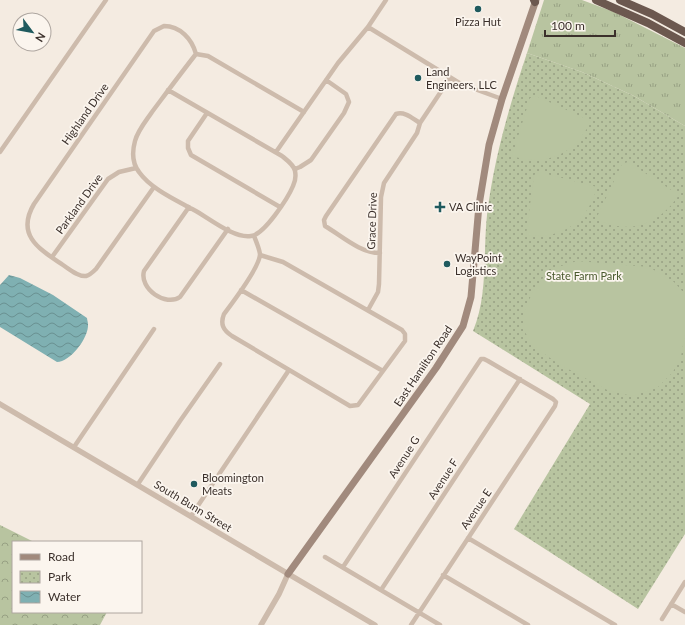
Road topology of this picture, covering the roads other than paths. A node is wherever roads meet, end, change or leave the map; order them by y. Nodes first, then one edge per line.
1 (106, 0) edge
2 (386, 0) edge
3 (596, 0) edge
4 (620, 0) edge
5 (535, 1) edge
6 (368, 27) junction
7 (685, 32) edge
8 (685, 43) edge
9 (196, 54) junction
10 (450, 78) junction
11 (326, 80) junction
12 (168, 90) junction
13 (502, 99) junction
14 (304, 112) junction
15 (207, 113) junction
16 (420, 123) junction
17 (0, 152) edge
18 (276, 152) junction
19 (136, 168) junction
20 (294, 169) junction
21 (154, 187) junction
22 (189, 207) junction
23 (280, 207) junction
24 (228, 230) junction
25 (254, 236) junction
26 (380, 253) junction
27 (260, 256) junction
28 (52, 257) junction
29 (241, 290) junction
30 (368, 310) junction
31 (154, 329) dead end
32 (220, 364) dead end
33 (289, 370) junction
34 (383, 372) junction
35 (520, 379) junction
36 (0, 404) edge
37 (74, 447) junction
38 (138, 484) junction
39 (191, 516) junction
40 (468, 538) junction
41 (325, 557) dead end
42 (343, 567) junction
43 (288, 574) junction
44 (443, 575) junction
45 (685, 582) edge
46 (381, 590) junction
47 (671, 604) junction
48 (419, 612) junction
49 (685, 612) edge
50 (662, 619) dead end
51 (261, 625) edge
52 (375, 625) edge
53 (411, 625) edge
54 (440, 625) edge
55 (528, 625) edge
56 (615, 625) edge

1 - 17 street
2 - 6 street
3 - 8 highway
4 - 7 highway
5 - 13 main road, East Hamilton Road
6 - 10 street
6 - 11 street
9 - 12 street
9 - 14 street
9 - 28 street, Highland Drive
10 - 13 street
10 - 16 street, Grace Drive
11 - 14 street
11 - 20 street
12 - 15 street
12 - 19 street
13 - 43 main road, East Hamilton Road
14 - 18 street
15 - 18 street
15 - 23 street
16 - 26 street, Grace Drive
16 - 26 street
18 - 20 street
19 - 21 street
19 - 28 street, Parkland Drive
20 - 23 street
21 - 22 street
21 - 28 street
22 - 24 street
22 - 24 street
23 - 25 street
24 - 25 street
25 - 27 street
26 - 30 street, Grace Drive
27 - 29 street
27 - 30 street
29 - 33 street
29 - 34 street
30 - 34 street
31 - 37 street
32 - 38 street
33 - 34 street
33 - 39 street
35 - 40 street, Avenue E
35 - 42 street, Avenue G
35 - 46 street, Avenue F
36 - 37 street, South Bunn Street
37 - 38 street, South Bunn Street
38 - 39 street, South Bunn Street
39 - 43 street, South Bunn Street
40 - 44 street, Avenue E
40 - 56 street
41 - 42 street
42 - 46 street
43 - 51 street
43 - 52 street, South Bunn Street
44 - 48 street, Avenue E
44 - 55 street
45 - 47 street
46 - 48 street
47 - 49 street
47 - 50 street
48 - 53 street, Avenue E
48 - 54 street

